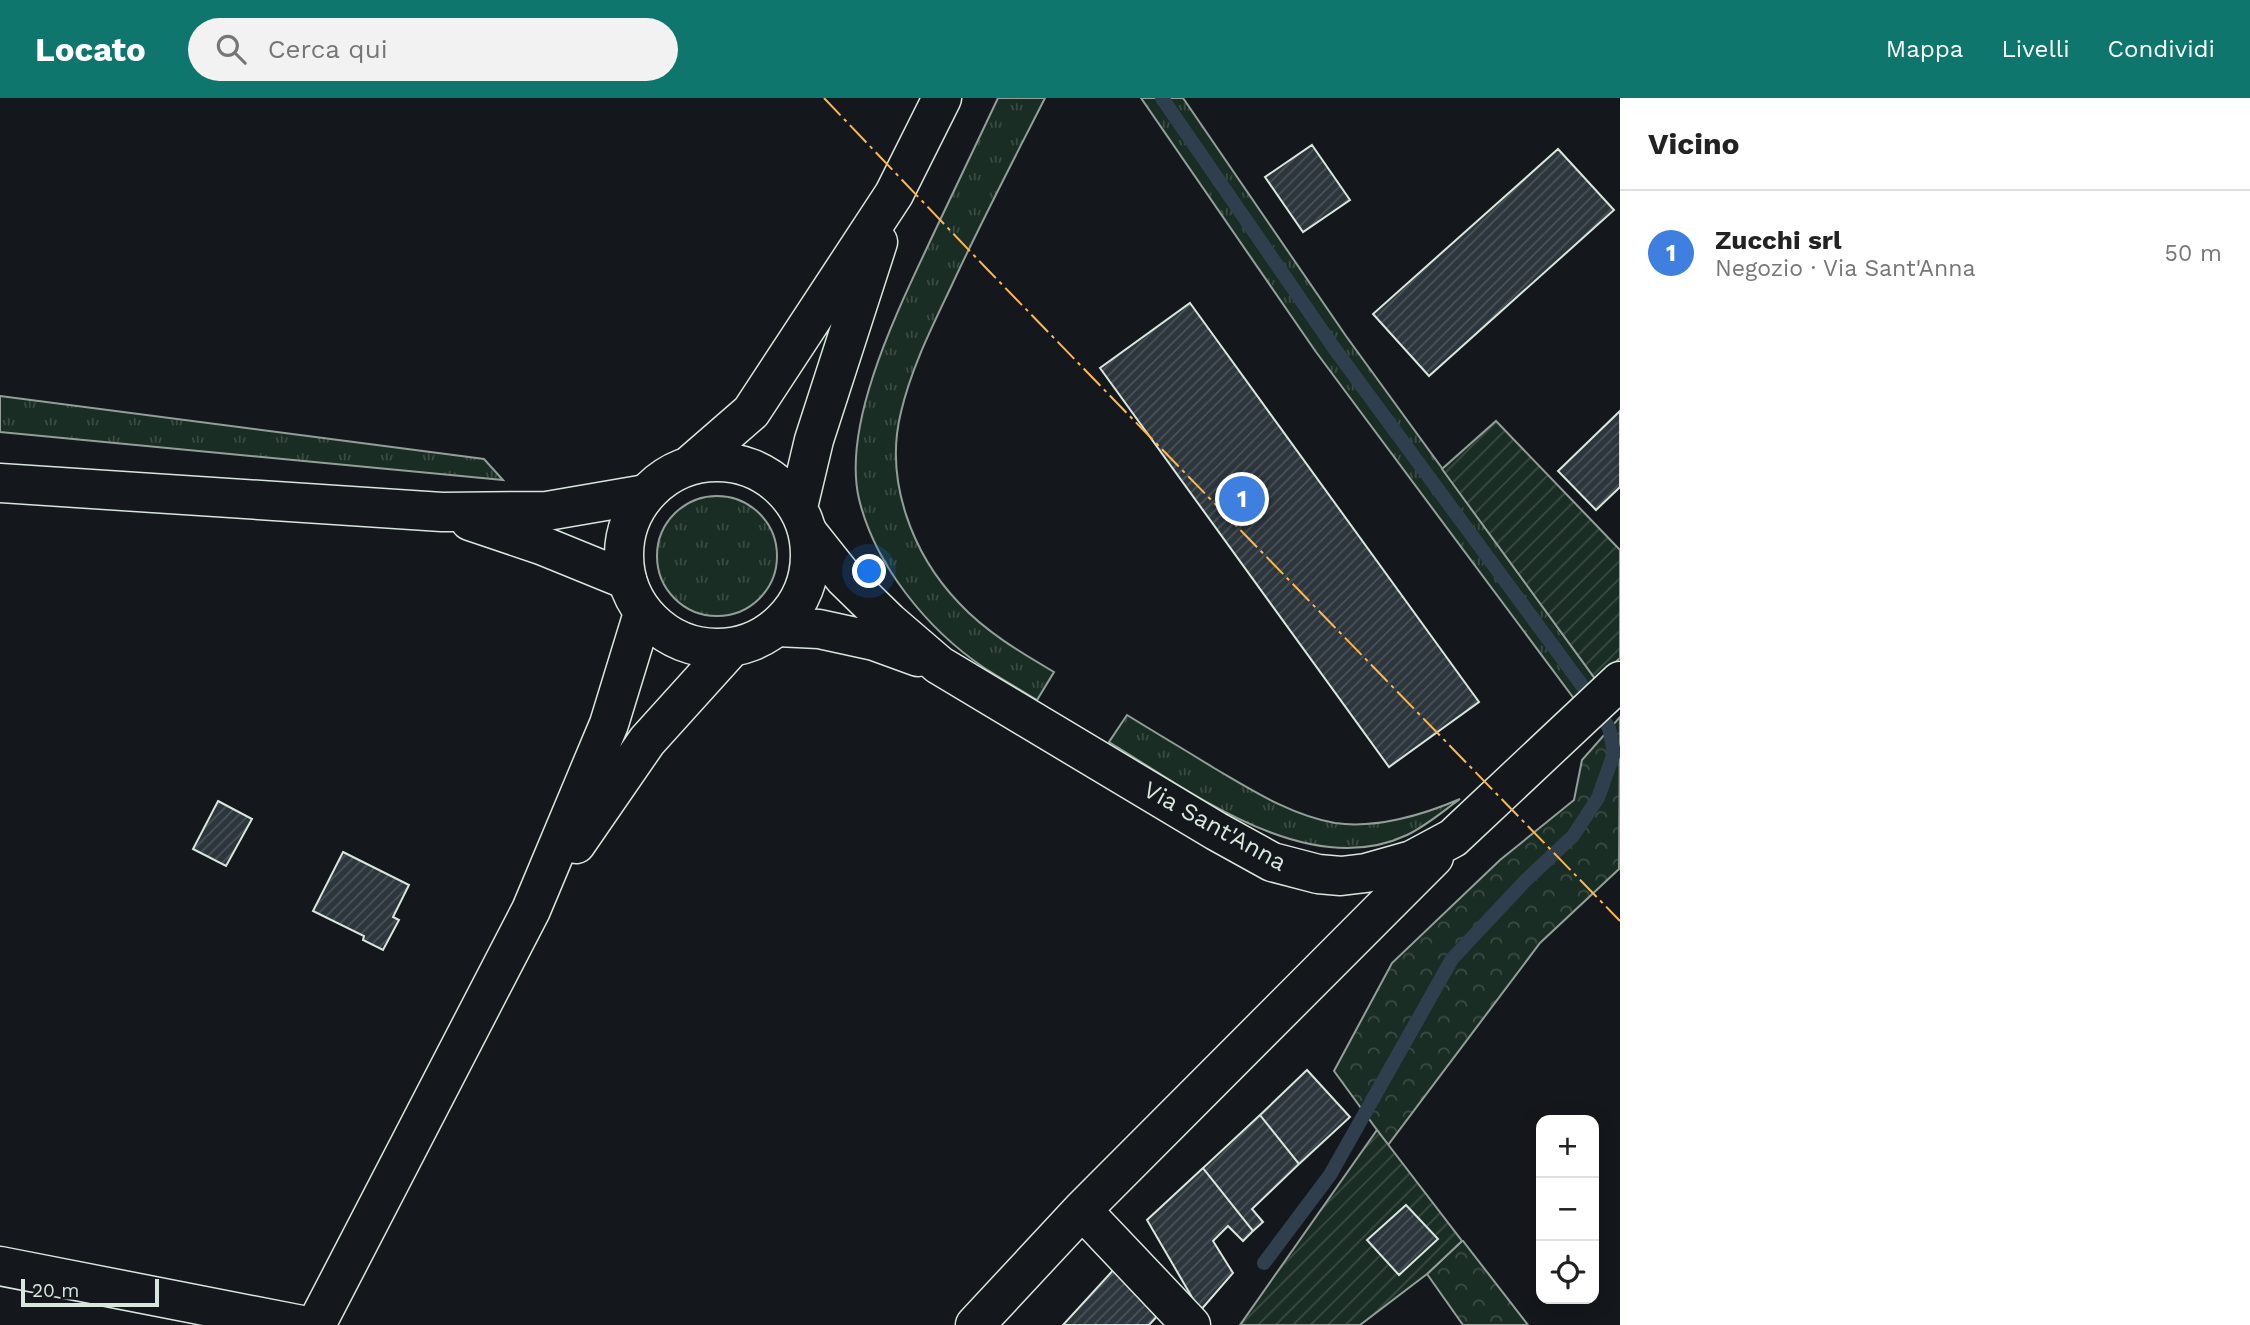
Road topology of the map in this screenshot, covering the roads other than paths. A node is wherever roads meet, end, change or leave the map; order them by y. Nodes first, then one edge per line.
1 (942, 98) edge
2 (894, 194) junction
3 (691, 465) junction
4 (0, 483) edge
5 (646, 494) junction
6 (442, 512) junction
7 (803, 521) junction
8 (635, 597) junction
9 (777, 627) junction
10 (731, 648) junction
11 (939, 665) junction
12 (1602, 697) edge
13 (1453, 838) junction
14 (531, 909) junction
15 (1082, 1210) junction
16 (0, 1266) edge
17 (302, 1325) edge
18 (316, 1325) edge
19 (975, 1325) edge
20 (1191, 1325) edge

1 - 2 street
2 - 3 street
2 - 7 street
3 - 5 street
3 - 7 street
4 - 6 street
5 - 6 street
5 - 8 street
6 - 8 street
7 - 9 street
7 - 11 street, Via Sant'Anna
8 - 10 street
8 - 14 street
9 - 10 street
9 - 11 street, Via Sant'Anna
10 - 14 street
11 - 13 street, Via Sant'Anna
12 - 13 street, Via Sant'Anna
13 - 15 street
14 - 18 street
15 - 19 street
15 - 20 street
16 - 17 street

